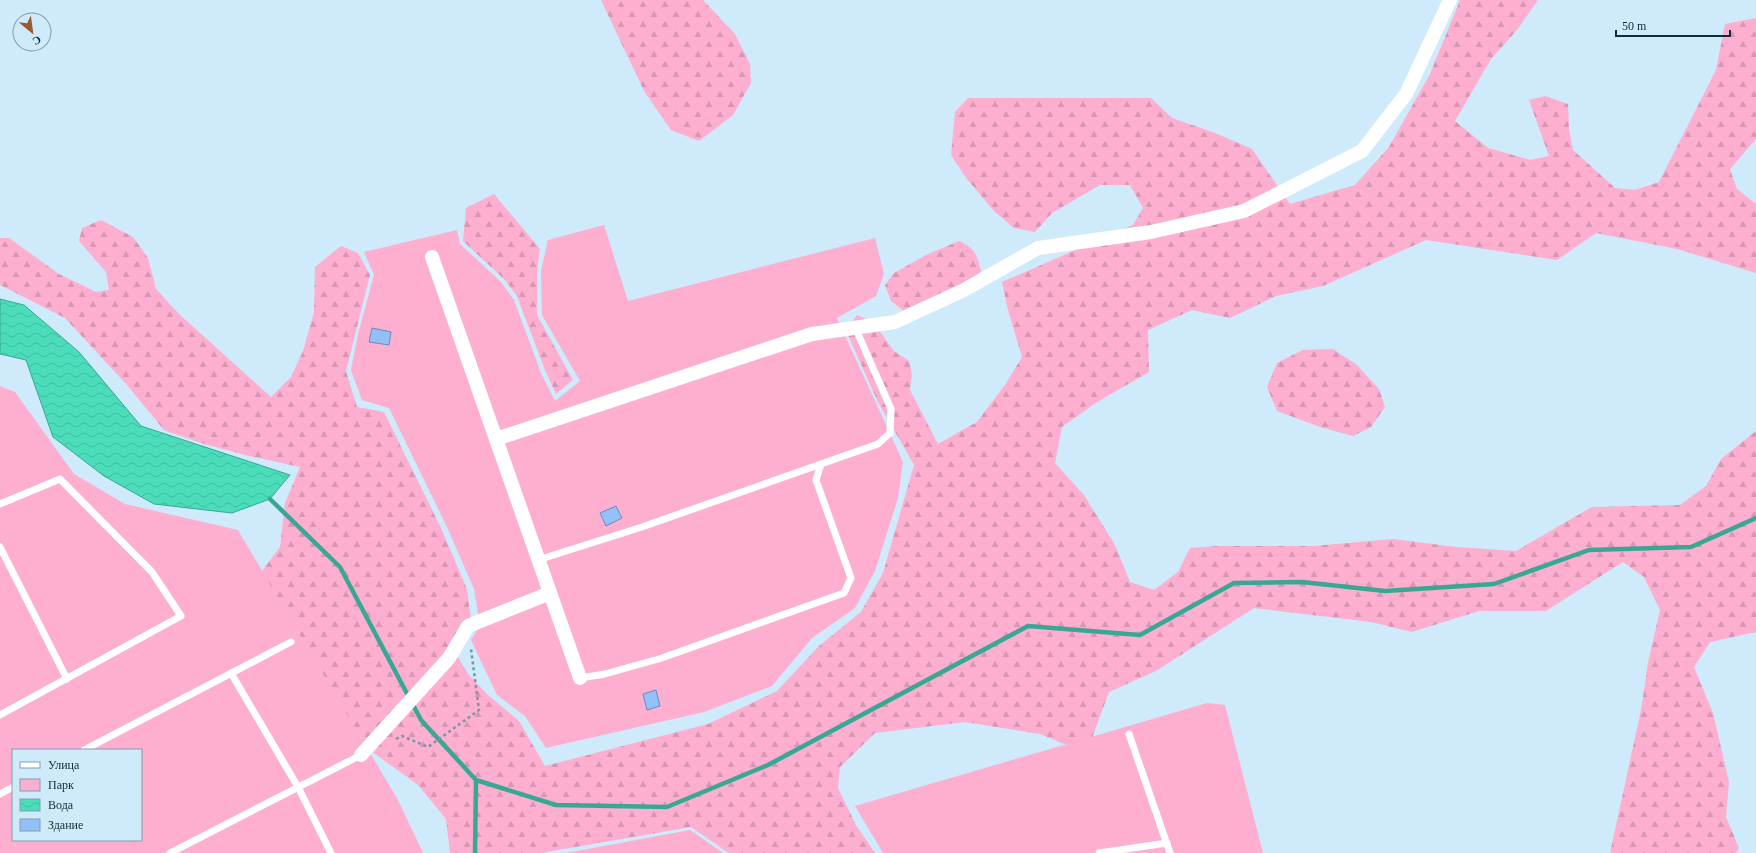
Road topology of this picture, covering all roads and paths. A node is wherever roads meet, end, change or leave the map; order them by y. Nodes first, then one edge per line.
1 (1450, 0) edge
2 (432, 257) dead end
3 (855, 327) junction
4 (496, 439) junction
5 (821, 464) junction
6 (0, 504) edge
7 (0, 547) edge
8 (538, 560) junction
9 (550, 593) junction
10 (468, 626) junction
11 (291, 642) dead end
12 (231, 673) junction
13 (580, 678) joint
14 (67, 679) junction
15 (0, 714) edge
16 (1129, 734) dead end
17 (395, 739) dead end
18 (86, 749) edge
19 (361, 755) joint
20 (12, 788) edge
21 (298, 788) junction
22 (0, 794) edge
23 (1167, 843) junction
24 (170, 853) edge
25 (331, 853) edge
26 (1099, 853) edge
27 (1170, 853) edge

1 - 3 street
2 - 4 street
3 - 4 street
3 - 5 lane
4 - 8 street
5 - 8 lane
5 - 13 lane
6 - 14 lane
7 - 14 lane
8 - 9 street
9 - 10 street
9 - 13 street
10 - 17 path
10 - 19 street
11 - 12 lane
12 - 18 lane
12 - 21 lane
14 - 15 lane
16 - 23 lane
19 - 21 lane
20 - 22 lane
21 - 24 lane
21 - 25 lane
23 - 26 lane
23 - 27 lane

